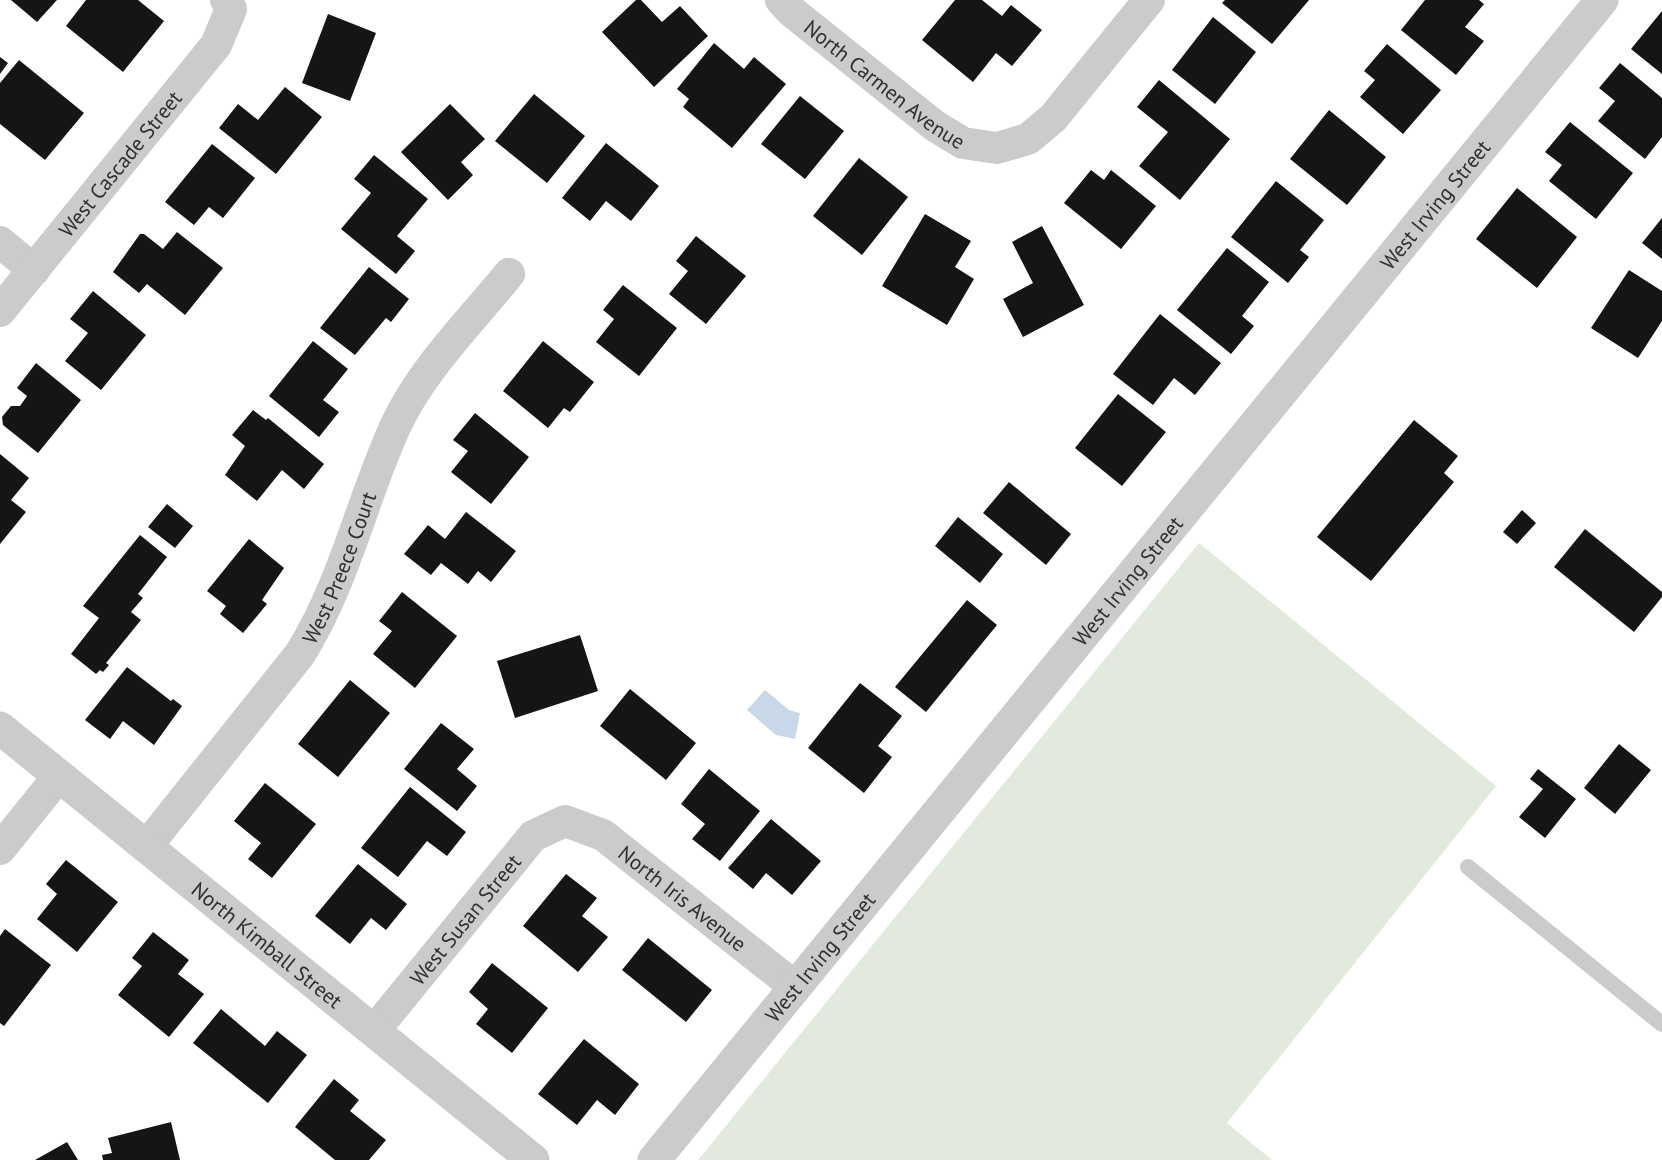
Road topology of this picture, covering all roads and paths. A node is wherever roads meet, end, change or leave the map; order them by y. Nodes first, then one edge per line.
1 (781, 0) edge
2 (1149, 0) edge
3 (1602, 0) edge
4 (228, 5) edge
5 (0, 242) edge
6 (34, 270) junction
7 (509, 273) dead end
8 (0, 311) edge
9 (0, 728) edge
10 (58, 777) junction
11 (565, 821) joint
12 (146, 847) junction
13 (0, 849) edge
14 (1468, 867) dead end
15 (794, 986) junction
16 (1662, 1024) edge
17 (374, 1031) junction
18 (533, 1160) edge
19 (654, 1160) edge

1 - 2 street, North Carmen Avenue
3 - 15 street, West Irving Street
4 - 6 street, West Cascade Street
5 - 6 street
6 - 8 street, West Cascade Street
7 - 12 street, West Preece Court
9 - 10 street, North Kimball Street
10 - 12 street, North Kimball Street
10 - 13 street
11 - 15 street, North Iris Avenue
11 - 17 street, West Susan Street
12 - 17 street, North Kimball Street
14 - 16 lane
15 - 19 street, West Irving Street
17 - 18 street, North Kimball Street

